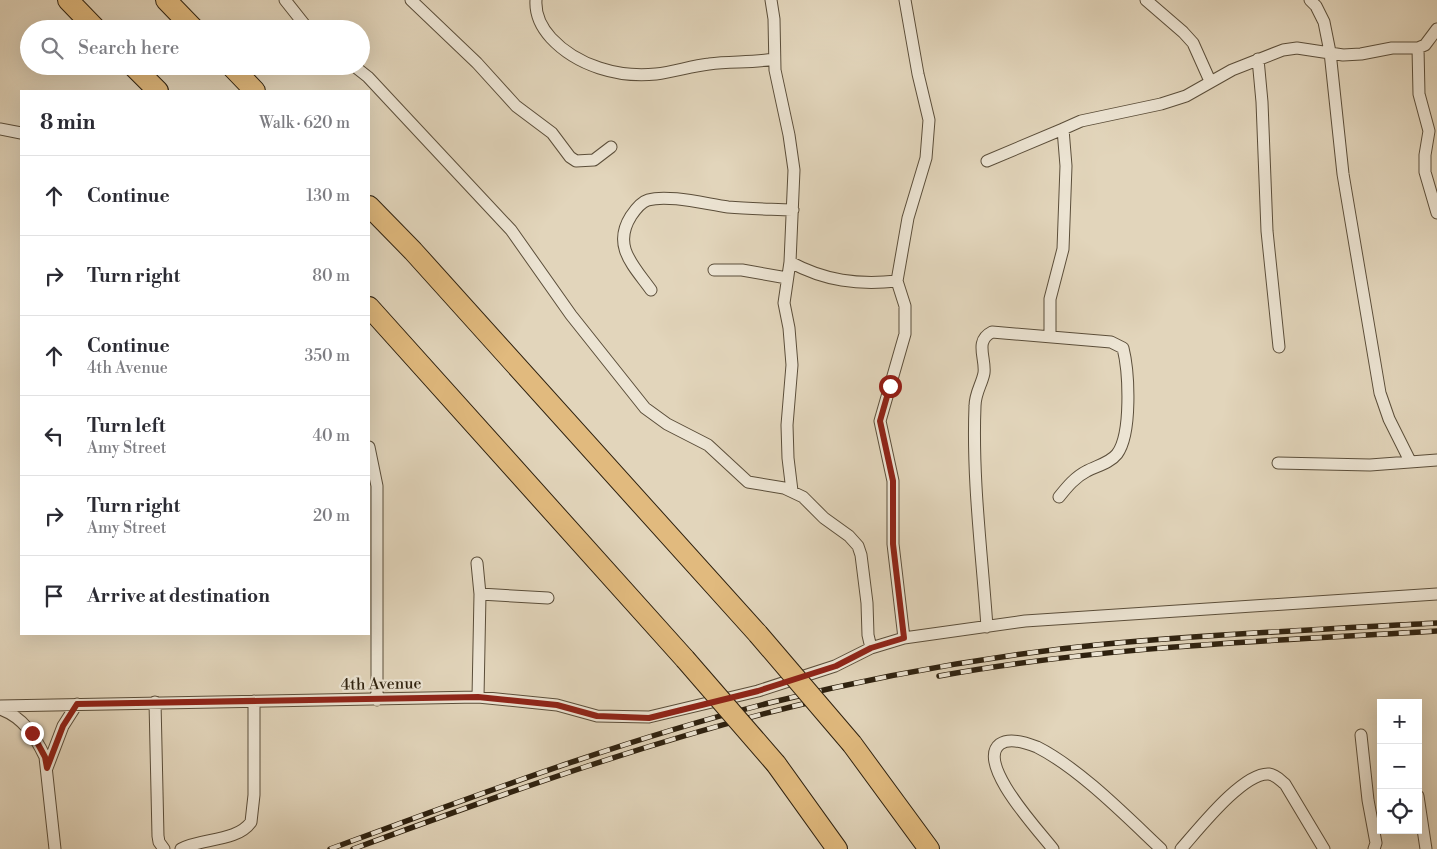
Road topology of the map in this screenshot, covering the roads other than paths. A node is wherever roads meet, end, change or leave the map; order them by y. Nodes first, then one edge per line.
1 (68, 0) edge
2 (166, 0) edge
3 (285, 0) edge
4 (411, 0) edge
5 (536, 0) edge
6 (771, 0) edge
7 (905, 0) edge
8 (1146, 0) edge
9 (1310, 0) edge
10 (87, 20) edge
11 (185, 20) edge
12 (301, 20) edge
13 (1437, 29) edge
14 (1418, 48) junction
15 (1330, 52) junction
16 (774, 59) junction
17 (1258, 59) junction
18 (142, 75) edge
19 (240, 75) edge
20 (364, 75) edge
21 (1210, 81) junction
22 (157, 90) edge
23 (255, 90) edge
24 (0, 129) edge
25 (1063, 129) junction
26 (20, 133) edge
27 (612, 147) dead end
28 (987, 161) dead end
29 (370, 207) edge
30 (793, 210) junction
31 (1437, 213) edge
32 (790, 262) junction
33 (714, 270) dead end
34 (787, 278) junction
35 (897, 281) junction
36 (651, 290) dead end
37 (370, 308) edge
38 (1050, 336) junction
39 (1279, 347) dead end
40 (370, 451) edge
41 (1437, 460) edge
42 (1410, 461) junction
43 (1278, 463) dead end
44 (792, 491) junction
45 (1059, 497) dead end
46 (477, 563) dead end
47 (480, 594) junction
48 (1437, 594) edge
49 (548, 598) dead end
50 (987, 627) junction
51 (904, 638) junction
52 (871, 648) junction
53 (478, 697) junction
54 (377, 700) junction
55 (254, 701) junction
56 (155, 702) junction
57 (77, 704) junction
58 (0, 708) edge
59 (1361, 735) dead end
60 (47, 768) junction
61 (1422, 822) edge
62 (55, 849) edge
63 (164, 849) edge
64 (181, 849) edge
65 (837, 849) edge
66 (929, 849) edge
67 (1053, 849) edge
68 (1161, 849) edge
69 (1181, 849) edge
70 (1324, 849) edge
71 (1374, 849) edge
72 (1426, 849) edge

1 - 10 highway
2 - 11 highway
3 - 12 street
4 - 27 street
5 - 16 street
6 - 16 street
7 - 35 street
8 - 21 street
9 - 15 street
13 - 14 street
14 - 15 street
14 - 31 street
15 - 17 street
15 - 42 street
16 - 30 street
17 - 21 street
17 - 39 street
18 - 22 highway
19 - 23 highway
20 - 44 street
21 - 25 street
24 - 26 street
25 - 28 street
25 - 38 street
29 - 66 highway, bridge
30 - 32 street
30 - 36 street
32 - 34 street
32 - 35 street
33 - 34 street
34 - 44 street
35 - 51 street
37 - 65 highway, bridge
38 - 45 street
38 - 50 street
40 - 54 street
41 - 42 street
42 - 43 street
44 - 52 street
46 - 47 street
47 - 49 street
47 - 53 street
48 - 50 street, 4th Avenue
50 - 51 street, 4th Avenue
51 - 52 street, 4th Avenue
52 - 53 street, 4th Avenue
53 - 54 street, 4th Avenue
54 - 55 street, 4th Avenue
55 - 56 street, 4th Avenue
55 - 64 street
56 - 57 street, 4th Avenue
56 - 63 street
57 - 58 street, 4th Avenue
57 - 60 street
58 - 60 street
59 - 71 street
60 - 62 street
61 - 72 street
67 - 68 street
69 - 70 street

